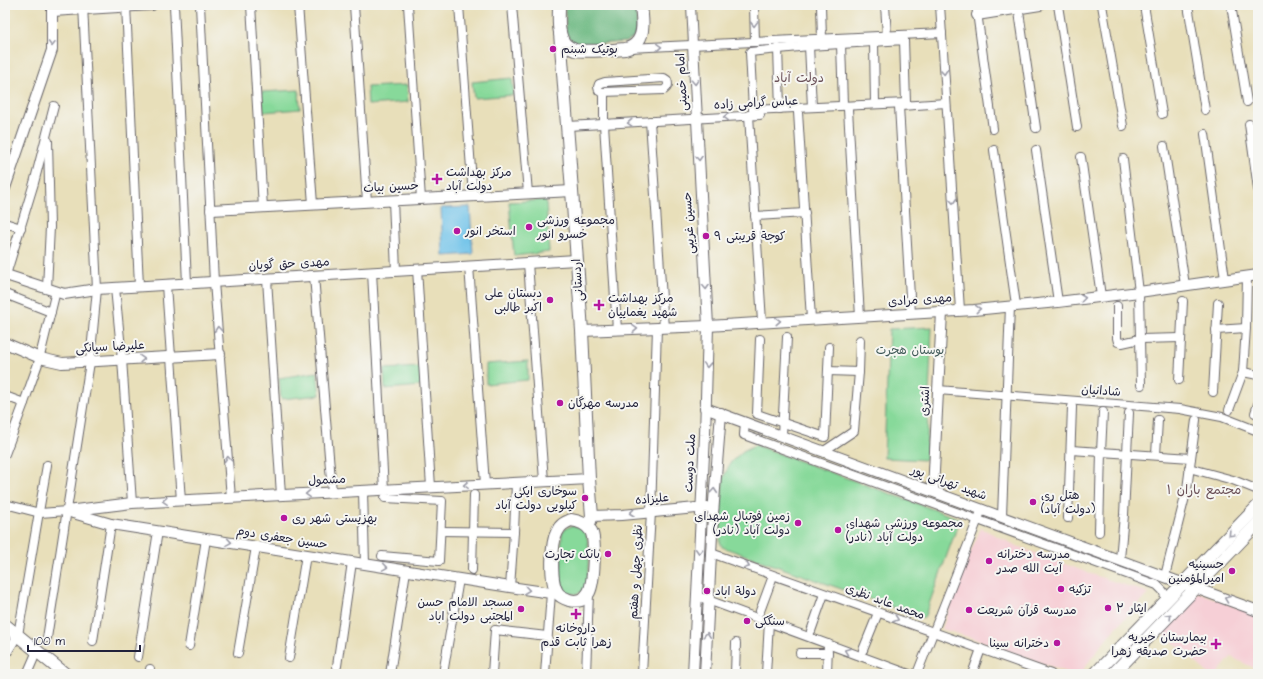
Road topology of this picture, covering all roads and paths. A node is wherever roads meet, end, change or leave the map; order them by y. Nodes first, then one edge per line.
1 (152, 5) edge
2 (174, 5) edge
3 (200, 5) edge
4 (251, 5) edge
5 (298, 5) edge
6 (354, 5) edge
7 (408, 5) edge
8 (459, 5) edge
9 (512, 5) edge
10 (559, 5) edge
11 (641, 5) edge
12 (691, 5) edge
13 (754, 5) edge
14 (821, 5) edge
15 (885, 5) edge
16 (940, 5) edge
17 (1040, 5) edge
18 (1058, 5) edge
19 (1102, 5) edge
20 (1144, 5) edge
21 (1188, 5) edge
22 (1231, 5) edge
23 (126, 6) edge
24 (83, 7) edge
25 (1018, 7) edge
26 (52, 8) edge
27 (976, 10) edge
28 (560, 33) junction
29 (942, 33) junction
30 (887, 36) junction
31 (755, 42) junction
32 (816, 42) junction
33 (874, 42) junction
34 (841, 44) junction
35 (693, 45) junction
36 (778, 48) junction
37 (625, 49) junction
38 (581, 51) junction
39 (564, 81) junction
40 (604, 92) junction
41 (1247, 102) dead end
42 (875, 104) junction
43 (946, 104) junction
44 (54, 106) dead end
45 (899, 106) junction
46 (812, 107) junction
47 (846, 107) junction
48 (780, 109) junction
49 (1205, 110) dead end
50 (798, 112) junction
51 (1162, 114) dead end
52 (749, 116) junction
53 (696, 119) junction
54 (650, 121) junction
55 (604, 124) junction
56 (1249, 124) dead end
57 (568, 126) junction
58 (1123, 126) dead end
59 (1077, 127) dead end
60 (1036, 128) dead end
61 (993, 130) dead end
62 (48, 132) junction
63 (1204, 134) dead end
64 (1164, 146) dead end
65 (994, 150) dead end
66 (1036, 150) dead end
67 (1080, 157) dead end
68 (1123, 159) dead end
69 (8, 170) edge
70 (5, 188) edge
71 (1258, 189) edge
72 (572, 191) junction
73 (528, 194) junction
74 (473, 196) junction
75 (421, 199) junction
76 (393, 200) junction
77 (366, 202) junction
78 (313, 204) junction
79 (263, 208) junction
80 (210, 210) junction
81 (805, 213) junction
82 (756, 216) junction
83 (5, 223) edge
84 (21, 228) junction
85 (576, 260) junction
86 (528, 263) junction
87 (469, 266) junction
88 (417, 270) junction
89 (396, 271) junction
90 (372, 272) junction
91 (6, 275) joint
92 (1258, 275) edge
93 (314, 276) junction
94 (1247, 276) junction
95 (267, 279) junction
96 (1225, 279) junction
97 (214, 282) junction
98 (187, 283) junction
99 (166, 285) junction
100 (1185, 285) junction
101 (139, 286) junction
102 (115, 288) junction
103 (97, 289) junction
104 (51, 290) junction
105 (1139, 292) junction
106 (5, 294) edge
107 (1101, 296) junction
108 (1183, 301) dead end
109 (1058, 302) junction
110 (1218, 302) dead end
111 (1013, 305) junction
112 (1117, 306) dead end
113 (960, 310) junction
114 (51, 312) junction
115 (942, 312) junction
116 (911, 314) junction
117 (860, 317) junction
118 (811, 319) junction
119 (762, 322) junction
120 (708, 326) junction
121 (660, 328) junction
122 (1246, 328) junction
123 (617, 330) junction
124 (1216, 330) junction
125 (582, 331) junction
126 (787, 337) dead end
127 (1181, 338) junction
128 (760, 339) dead end
129 (1140, 339) junction
130 (860, 340) dead end
131 (5, 343) edge
132 (829, 347) dead end
133 (220, 354) junction
134 (40, 355) junction
135 (171, 358) junction
136 (122, 359) junction
137 (90, 362) junction
138 (828, 371) junction
139 (859, 372) junction
140 (1243, 372) junction
141 (1258, 375) edge
142 (1179, 380) dead end
143 (1141, 385) dead end
144 (938, 390) junction
145 (1213, 392) dead end
146 (5, 396) edge
147 (1006, 396) junction
148 (24, 403) junction
149 (1258, 404) edge
150 (1072, 407) dead end
151 (705, 408) junction
152 (1229, 410) dead end
153 (1103, 412) dead end
154 (721, 413) junction
155 (1129, 413) dead end
156 (1255, 413) dead end
157 (1158, 420) dead end
158 (1196, 420) dead end
159 (745, 422) junction
160 (782, 422) junction
161 (1258, 431) edge
162 (782, 435) junction
163 (7, 441) edge
164 (1071, 450) junction
165 (824, 451) junction
166 (1101, 452) junction
167 (1128, 453) junction
168 (5, 454) edge
169 (1156, 455) junction
170 (1191, 458) junction
171 (47, 465) dead end
172 (1189, 468) junction
173 (589, 479) junction
174 (544, 481) junction
175 (516, 483) junction
176 (485, 484) junction
177 (431, 487) junction
178 (1258, 490) edge
179 (363, 491) junction
180 (933, 491) junction
181 (332, 492) junction
182 (384, 494) junction
183 (281, 495) junction
184 (474, 495) dead end
185 (232, 498) junction
186 (181, 501) junction
187 (132, 503) junction
188 (5, 504) edge
189 (1258, 506) edge
190 (713, 507) junction
191 (701, 508) junction
192 (982, 509) junction
193 (67, 511) junction
194 (651, 512) junction
195 (40, 513) junction
196 (1002, 516) junction
197 (1068, 518) dead end
198 (590, 521) junction
199 (977, 521) junction
200 (1258, 523) edge
201 (111, 524) junction
202 (158, 531) junction
203 (441, 531) junction
204 (474, 532) junction
205 (514, 532) junction
206 (1099, 532) dead end
207 (206, 539) junction
208 (256, 547) junction
209 (711, 553) junction
210 (306, 555) junction
211 (382, 556) dead end
212 (1120, 559) junction
213 (352, 562) junction
214 (365, 564) junction
215 (472, 570) dead end
216 (406, 571) junction
217 (1160, 574) junction
218 (773, 576) junction
219 (459, 579) junction
220 (1142, 580) junction
221 (1190, 585) junction
222 (510, 587) junction
223 (554, 593) junction
224 (589, 593) junction
225 (824, 594) junction
226 (697, 596) junction
227 (709, 600) junction
228 (1167, 601) junction
229 (760, 611) dead end
230 (1258, 611) edge
231 (878, 613) junction
232 (769, 622) junction
233 (5, 625) edge
234 (811, 631) dead end
235 (934, 632) junction
236 (18, 635) junction
237 (547, 636) junction
238 (47, 638) dead end
239 (93, 641) dead end
240 (736, 643) dead end
241 (828, 644) junction
242 (189, 646) dead end
243 (981, 649) junction
244 (863, 650) dead end
245 (37, 651) junction
246 (238, 653) dead end
247 (800, 653) dead end
248 (828, 653) junction
249 (5, 656) edge
250 (138, 657) dead end
251 (289, 658) dead end
252 (46, 660) junction
253 (337, 666) dead end
254 (918, 670) dead end
255 (892, 671) edge
256 (1031, 671) edge
257 (26, 674) edge
258 (56, 674) edge
259 (65, 674) edge
260 (390, 674) edge
261 (443, 674) edge
262 (492, 674) edge
263 (545, 674) edge
264 (586, 674) edge
265 (642, 674) edge
266 (693, 674) edge
267 (705, 674) edge
268 (735, 674) edge
269 (766, 674) edge
270 (827, 674) edge
271 (909, 674) edge
272 (972, 674) edge
273 (1051, 674) edge
274 (1095, 674) edge
275 (1113, 674) edge

1 - 23 street
2 - 98 street
3 - 80 street
4 - 79 street
5 - 78 street
6 - 77 street
7 - 75 street
8 - 74 street
9 - 73 street
10 - 28 main road, اردستانی
11 - 37 main road
12 - 35 street
13 -> 31 street
14 - 32 street
15 - 30 street
16 - 29 street
17 - 25 street
18 - 59 street
19 - 58 street
20 - 51 street
21 - 49 street
22 - 41 street
23 - 24 street
23 - 101 street
24 - 26 street
24 - 103 street
25 - 27 street
25 - 60 street
26 -> 69 street
27 - 61 street
28 - 38 main road
28 - 39 main road, اردستانی
29 - 30 street
29 -> 43 street
30 - 32 street
31 - 32 street
31 - 35 street
32 - 34 street
32 - 36 street
32 - 46 street
33 - 34 street
33 - 42 street
33 - 42 street
34 - 47 street
37 -> 35 street
35 -> 53 street, امام خمینی
36 - 48 street
36 - 48 street
37 - 38 main road
38 - 39 main road
39 - 57 main road, اردستانی
40 - 40 street
40 - 55 street
42 - 47 street
43 - 45 street, عباس گرامی زاده
43 -> 113 street
44 - 62 street
45 - 47 street, عباس گرامی زاده
45 - 116 street
46 - 47 street
46 - 48 street
47 - 50 street, عباس گرامی زاده
47 - 117 street
50 - 52 street, عباس گرامی زاده
50 - 81 street
52 -> 53 street, عباس گرامی زاده
52 - 82 street
53 - 54 street, عباس گرامی زاده
53 -> 120 street, حسین غریبی
54 -> 55 street, عباس گرامی زاده
54 - 121 street, نظری چهل و هفتم
55 - 57 street, عباس گرامی زاده
55 - 123 street
56 - 71 street
57 - 72 main road, اردستانی
62 - 84 street
62 - 104 street
63 - 96 street
64 - 100 street
65 - 111 street
66 - 109 street
67 - 107 street
68 - 105 street
69 - 70 street
72 - 73 street, حسین بیات
72 - 85 main road, اردستانی
73 - 74 street, حسین بیات
74 - 75 street, حسین بیات
75 - 76 street, حسین بیات
76 - 77 street, حسین بیات
76 - 89 street
77 - 78 street, حسین بیات
78 - 79 street, حسین بیات
79 - 80 street, حسین بیات
80 - 97 street
81 - 82 street
81 - 118 street
82 - 119 street
83 - 84 street
84 - 91 street
85 - 86 street, مهدی حق گویان
85 - 125 main road, اردستانی
86 - 87 street, مهدی حق گویان
86 - 174 street
87 - 88 street, مهدی حق گویان
87 - 176 street
88 - 89 street, مهدی حق گویان
88 - 177 street
89 - 90 street, مهدی حق گویان
90 - 93 street, مهدی حق گویان
90 - 182 street
91 - 104 street, مهدی حق گویان
92 - 94 street, مهدی مرادی
93 - 95 street, مهدی حق گویان
93 - 181 street
94 - 96 street, مهدی مرادی
94 - 122 street
95 - 97 street, مهدی حق گویان
95 - 183 street
96 - 100 street, مهدی مرادی
97 - 98 street, مهدی حق گویان
133 -> 97 street
98 - 99 street, مهدی حق گویان
99 - 101 street, مهدی حق گویان
99 - 135 street
100 - 105 street, مهدی مرادی
101 - 102 street, مهدی حق گویان
102 - 103 street, مهدی حق گویان
102 - 136 street
103 - 104 street, مهدی حق گویان
103 - 137 street
104 - 114 street
105 - 107 street, مهدی مرادی
105 - 129 street
106 - 114 street
109 -> 107 street, مهدی مرادی
108 - 127 street
109 - 111 street, مهدی مرادی
110 - 124 street
113 -> 111 street, مهدی مرادی
111 - 147 street
112 - 129 street
113 - 115 street, مهدی مرادی
114 - 134 street
115 - 116 street, مهدی مرادی
115 - 144 street, اشتری
116 - 117 street, مهدی مرادی
117 - 118 street, مهدی مرادی
119 -> 118 street, مهدی مرادی
119 - 120 street, مهدی مرادی
120 - 121 street, مهدی مرادی
120 -> 151 street, ملت دوست
123 -> 121 street, مهدی مرادی
121 - 194 street, نظری چهل و هفتم
122 - 124 street
122 - 140 street
123 - 125 street, مهدی مرادی
124 - 145 street
125 - 173 main road, اردستانی
126 - 160 street
127 - 129 street
127 - 142 street
128 - 160 street
129 - 143 street
130 - 139 street
131 - 134 street, علیرضا سیانکی
132 - 138 street
133 - 135 street, علیرضا سیانکی
185 -> 133 street
134 - 137 street, علیرضا سیانکی
134 - 148 street
136 -> 135 street, علیرضا سیانکی
135 - 186 street
136 - 137 street, علیرضا سیانکی
136 - 187 street
137 - 193 street
138 - 139 street
138 - 160 street
139 - 165 street
140 - 141 street
140 - 152 street
144 - 147 street, شادانیان
144 - 180 street, اشتری
146 - 148 street
147 - 161 street, شادانیان
147 - 196 street
148 - 163 street
149 - 156 street
150 - 164 street
151 - 154 street, شهید تهرانی پور
151 - 191 street, ملت دوست
153 - 166 street
154 - 159 street, شهید تهرانی پور
190 -> 154 street
155 - 167 street
157 - 169 street
158 - 170 street
159 - 162 street, شهید تهرانی پور
159 - 199 street
160 - 162 street
162 - 165 street, شهید تهرانی پور
163 - 168 street
164 - 166 street
164 - 197 street
165 - 180 street, شهید تهرانی پور
166 - 167 street
166 - 206 street
167 - 169 street
167 - 212 street
169 - 170 street
170 - 172 street
171 - 195 street
172 - 178 street
172 - 217 street
173 - 174 street, مشمول
173 - 198 main road, اردستانی
174 - 175 street, مشمول
175 - 176 street, مشمول
175 - 205 street
176 -> 177 street, مشمول
177 - 182 street, مشمول
179 - 181 street, مشمول
179 - 182 street, مشمول
179 - 214 street
180 - 192 street, شهید تهرانی پور
181 -> 183 street, مشمول
182 - 203 street
183 - 185 street, مشمول
184 - 204 street
185 - 186 street, مشمول
186 -> 187 street, مشمول
187 - 193 street, مشمول
188 - 195 street, حسین جعفری دوم
189 -> 221 main road
190 - 191 street, علیزاده
190 - 209 street
191 - 194 street, علیزاده
191 -> 226 street, ملت دوست
192 - 196 street, شهید تهرانی پور
192 - 199 street
193 - 195 street, حسین جعفری دوم
193 - 201 street, حسین جعفری دوم
193 - 238 street
194 -> 198 street, علیزاده
194 - 265 street, نظری چهل و هفتم
195 - 236 street
196 - 212 street, شهید تهرانی پور
198 - 223 main road
198 - 224 main road, اردستانی
199 - 220 street
199 - 235 street
200 - 221 main road
201 - 202 street, حسین جعفری دوم
201 - 239 street
202 - 207 street, حسین جعفری دوم
202 - 250 street
203 - 204 street
203 - 211 street
204 - 205 street
204 - 215 street
205 - 222 street
207 -> 208 street, حسین جعفری دوم
207 - 242 street
208 - 210 street, حسین جعفری دوم
208 - 246 street
209 -> 218 street, محمد عابد نظری
209 - 227 street
210 - 213 street, حسین جعفری دوم
210 - 251 street
212 - 217 street, شهید تهرانی پور
213 - 214 street, حسین جعفری دوم
213 - 253 street
214 -> 216 street, حسین جعفری دوم
216 - 219 street, حسین جعفری دوم
216 - 260 street
217 - 220 street
217 - 221 street, شهید تهرانی پور
218 - 225 street, محمد عابد نظری
218 - 229 street
219 - 222 street, حسین جعفری دوم
219 - 261 street
220 - 228 street
221 - 228 main road
230 -> 221 street, شهید تهرانی پور
275 -> 221 main road
222 -> 223 street, حسین جعفری دوم
223 - 224 main road
223 - 237 street
224 - 264 street
225 - 231 street, محمد عابد نظری
225 - 234 street
226 - 227 street
226 - 266 street, ملت دوست
227 - 232 street
267 -> 227 street
228 - 274 main road
231 -> 235 street, محمد عابد نظری
231 - 244 street
232 - 241 street
232 - 269 street
233 - 236 main road
235 - 243 street, محمد عابد نظری
235 - 254 street
236 - 245 main road
236 - 249 street
237 - 262 street
237 - 263 street
240 - 268 street
241 - 248 street
255 -> 241 street
243 - 256 street, محمد عابد نظری
243 - 272 street
245 - 252 main road
245 - 257 street
247 - 248 street
248 - 270 street
252 - 258 main road
252 - 259 main road
255 - 271 street
256 - 273 street, محمد عابد نظری

